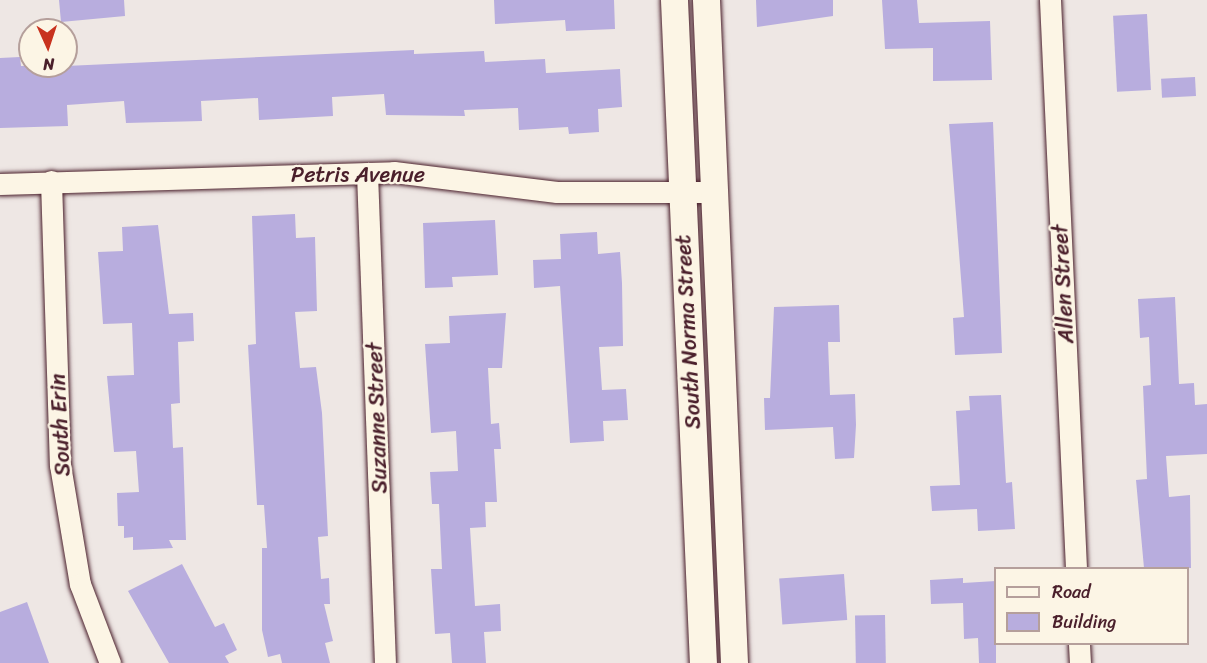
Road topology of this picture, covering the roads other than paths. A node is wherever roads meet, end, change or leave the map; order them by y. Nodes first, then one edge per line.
1 (674, 0) edge
2 (706, 0) edge
3 (1050, 0) edge
4 (367, 173) junction
5 (51, 181) junction
6 (0, 184) edge
7 (681, 189) junction
8 (715, 192) junction
9 (1076, 567) edge
10 (1079, 645) edge
11 (110, 663) edge
12 (385, 663) edge
13 (703, 663) edge
14 (734, 663) edge
15 (1080, 663) edge

1 - 7 street, South Norma Street
2 - 8 street, South Norma Street
3 - 9 street, Allen Street
4 - 5 street, Petris Avenue
4 - 7 street, Petris Avenue
4 - 12 street, Suzanne Street
5 - 6 street, Petris Avenue
5 - 11 street, South Erin
7 - 8 street, Petris Avenue
7 - 13 street, South Norma Street
8 - 14 street, South Norma Street
10 - 15 street

